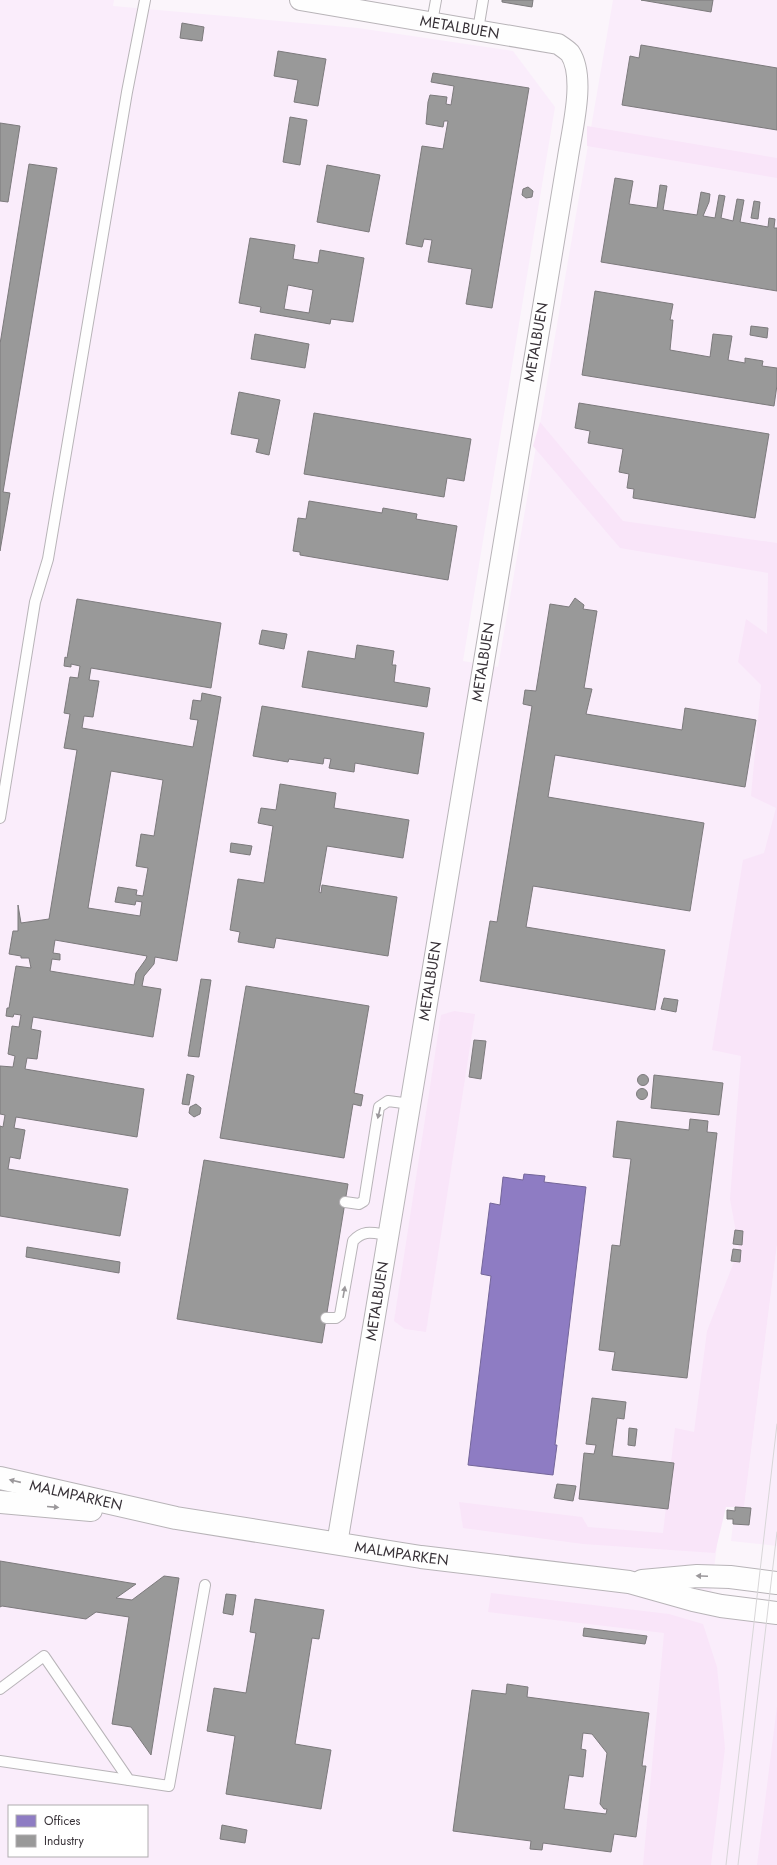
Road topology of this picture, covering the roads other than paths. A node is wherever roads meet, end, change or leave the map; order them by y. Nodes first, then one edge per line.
1 (145, 0) edge
2 (300, 0) edge
3 (436, 0) edge
4 (483, 0) edge
5 (432, 22) junction
6 (478, 30) junction
7 (0, 818) edge
8 (410, 1104) junction
9 (345, 1202) dead end
10 (388, 1235) junction
11 (326, 1318) dead end
12 (0, 1478) edge
13 (0, 1502) edge
14 (176, 1518) junction
15 (337, 1544) junction
16 (628, 1582) junction
17 (777, 1583) edge
18 (205, 1585) dead end
19 (777, 1613) edge
20 (0, 1689) edge
21 (0, 1761) edge
22 (129, 1780) junction

1 - 7 lane
2 - 5 street, METALBUEN
3 - 5 lane
4 - 6 lane
5 - 6 street, METALBUEN
6 - 8 street, METALBUEN
8 -> 9 lane
8 - 10 street, METALBUEN
11 -> 10 lane
10 - 15 street, METALBUEN
14 -> 12 street, MALMPARKEN
13 -> 14 street, MALMPARKEN
14 - 15 street, MALMPARKEN
15 - 16 street, MALMPARKEN
17 -> 16 street, MALMPARKEN
16 - 19 street, MALMPARKEN
18 - 22 lane
20 - 22 lane
21 - 22 lane

